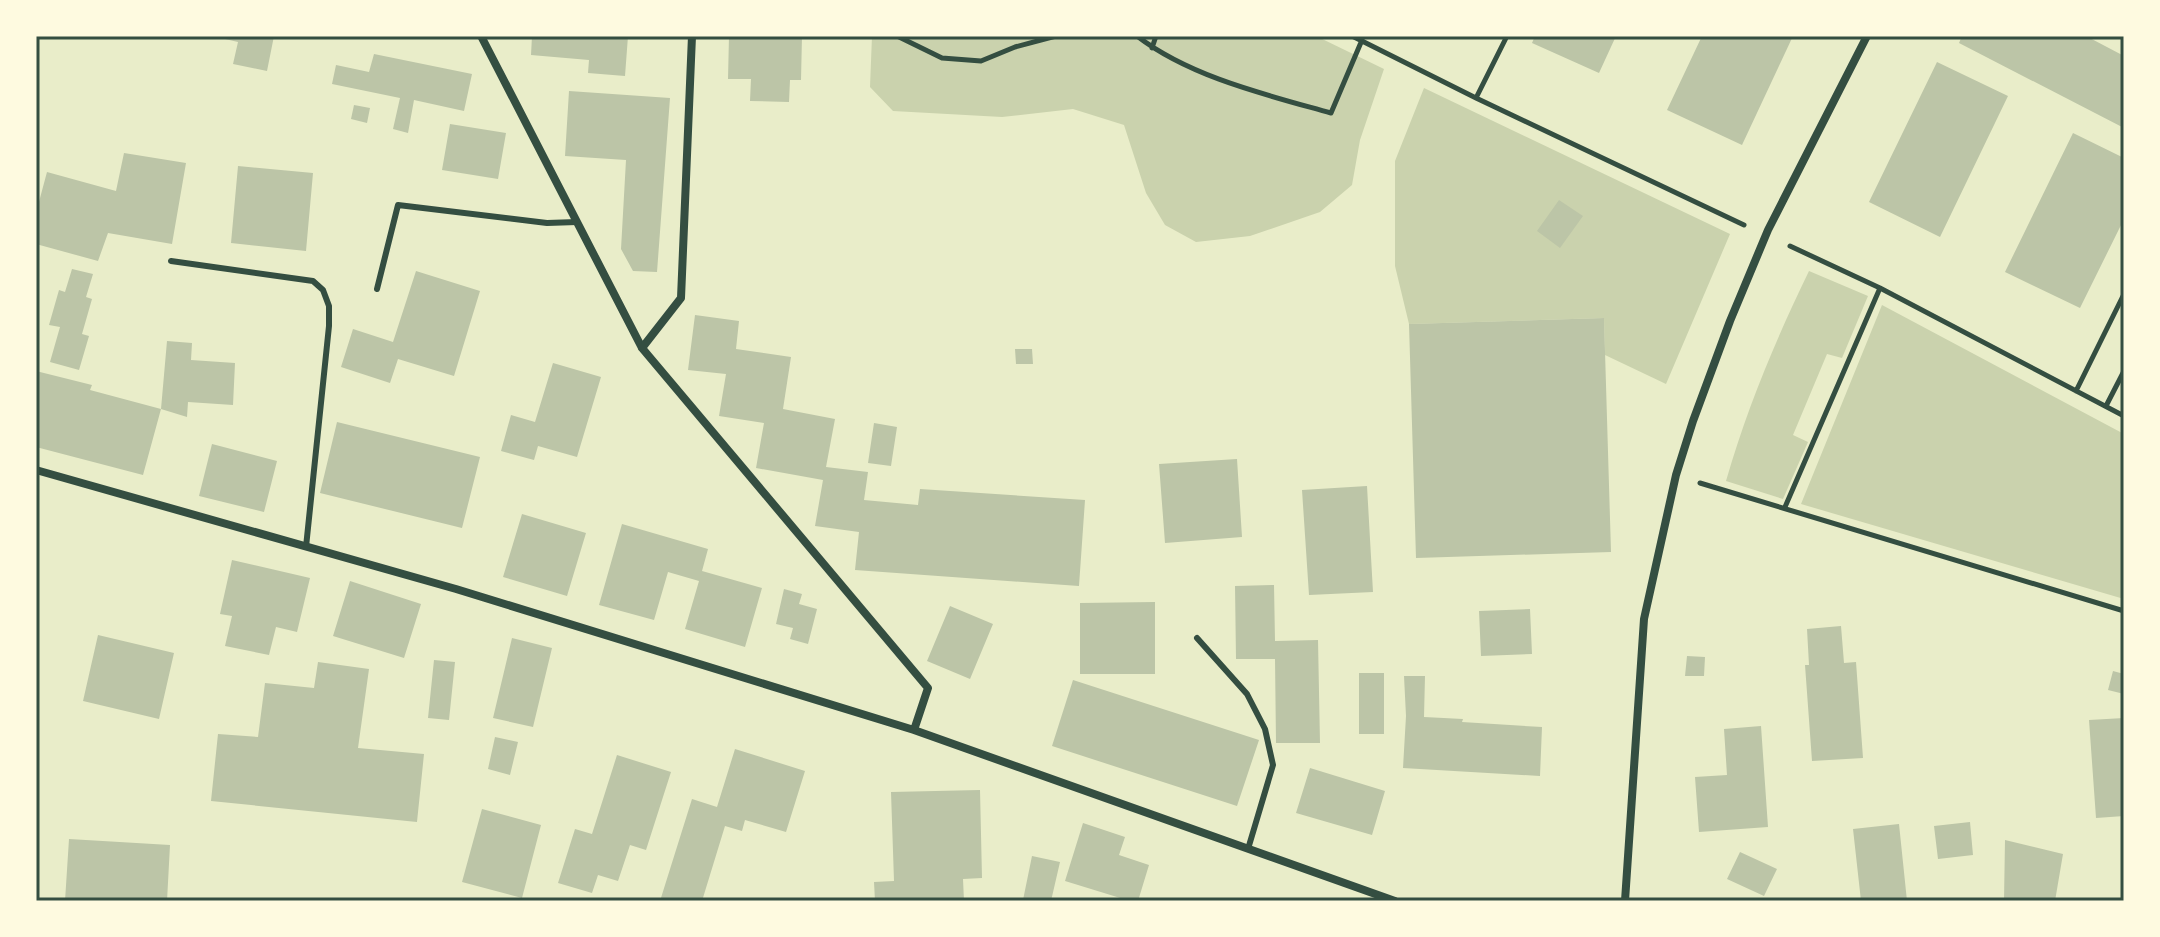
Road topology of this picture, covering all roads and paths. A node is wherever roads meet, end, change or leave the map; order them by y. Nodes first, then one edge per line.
1 (481, 36) edge
2 (692, 36) edge
3 (897, 36) edge
4 (1056, 36) edge
5 (1137, 36) edge
6 (1156, 36) edge
7 (1507, 36) edge
8 (1867, 36) edge
9 (1362, 40) dead end
10 (1152, 48) junction
11 (1476, 98) dead end
12 (577, 222) junction
13 (171, 261) dead end
14 (1880, 288) dead end
15 (377, 289) dead end
16 (2124, 294) edge
17 (642, 348) junction
18 (2124, 371) edge
19 (2076, 391) dead end
20 (2106, 406) dead end
21 (36, 470) edge
22 (1676, 475) junction
23 (1785, 508) junction
24 (306, 547) junction
25 (2124, 611) edge
26 (1197, 638) dead end
27 (914, 730) junction
28 (1248, 849) junction
29 (1395, 901) edge
30 (1625, 901) edge

1 - 12 street
2 - 17 street
3 - 4 path
5 - 10 path
6 - 10 path
7 - 11 path
8 - 22 street
9 - 10 path
12 - 15 lane
12 - 17 street
13 - 24 lane
14 - 23 path
16 - 19 path
17 - 27 street
18 - 20 path
21 - 24 street
22 - 23 path
22 - 30 street
23 - 25 path
24 - 27 street
26 - 28 lane
27 - 28 street
28 - 29 street

